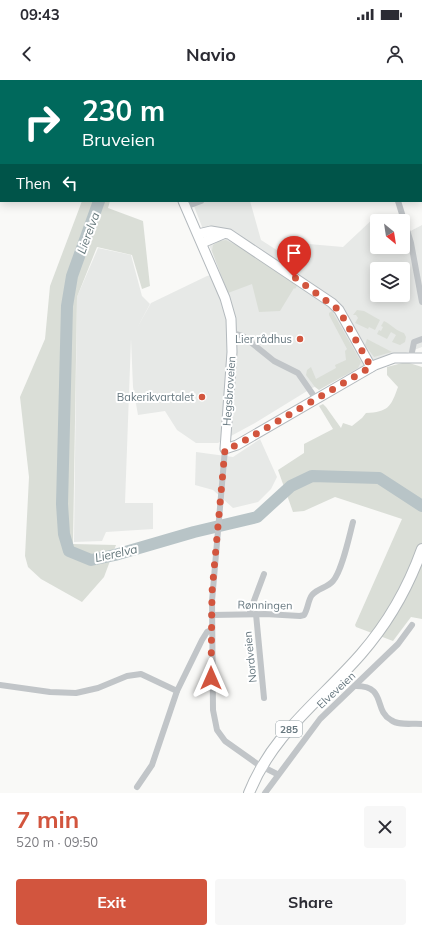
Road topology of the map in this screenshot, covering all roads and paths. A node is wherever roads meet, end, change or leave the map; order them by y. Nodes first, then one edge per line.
1 (195, 202) edge
2 (398, 202) edge
3 (184, 204) edge
4 (198, 234) junction
5 (223, 234) junction
6 (202, 243) junction
7 (422, 302) edge
8 (233, 333) junction
9 (422, 339) edge
10 (411, 357) junction
11 (422, 358) edge
12 (371, 367) junction
13 (316, 399) junction
14 (225, 449) junction
15 (353, 522) dead end
16 (422, 549) edge
17 (264, 574) dead end
18 (249, 614) junction
19 (256, 614) junction
20 (211, 615) junction
21 (412, 624) dead end
22 (211, 630) junction
23 (0, 685) edge
24 (356, 686) junction
25 (177, 691) junction
26 (264, 698) dead end
27 (422, 724) edge
28 (256, 763) dead end
29 (267, 769) dead end
30 (277, 774) junction
31 (137, 787) dead end
32 (249, 793) edge
33 (265, 793) edge

1 - 3 street
2 - 7 street
3 - 4 street, Hegsbroveien
4 - 5 street
4 - 6 street, Hegsbroveien
5 - 6 street
5 - 12 street
6 - 8 street, Hegsbroveien
8 - 13 street
8 - 14 street, Hegsbroveien
9 - 10 street
10 - 11 street
10 - 12 street
12 - 13 street
13 - 14 street
14 - 20 street, Hegsbroveien
15 - 19 street, Rønningen
16 - 32 main road, 285
17 - 18 street
18 - 19 street, Rønningen
18 - 20 street, Rønningen
19 - 26 street, Nordveien
20 - 22 street, Hegsbroveien
21 - 24 street, Elveveien
22 - 25 street
22 - 28 street, Hegsbroveien
23 - 25 street
24 - 27 street
24 - 30 street, Elveveien
25 - 31 street
29 - 30 street
30 - 33 street, Elveveien

